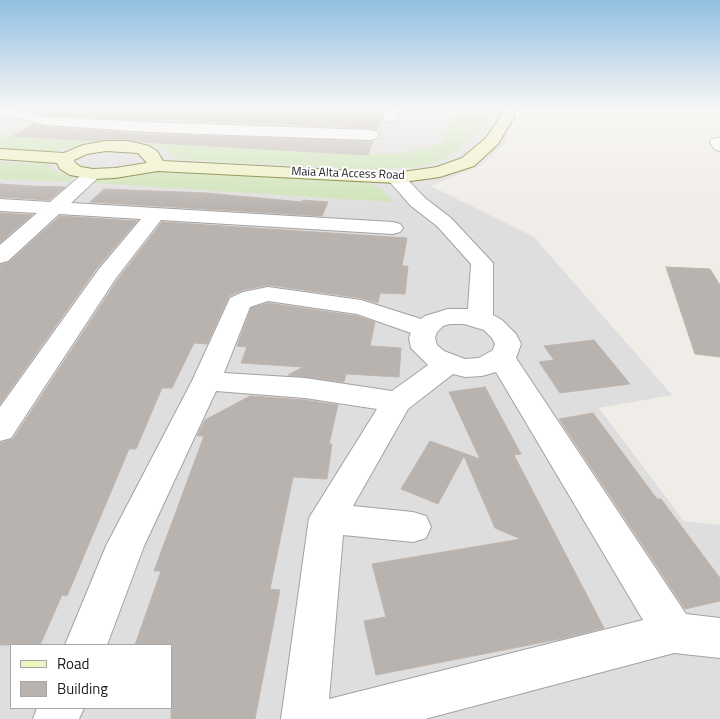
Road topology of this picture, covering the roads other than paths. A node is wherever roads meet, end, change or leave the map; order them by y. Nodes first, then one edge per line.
1 (132, 143) joint
2 (490, 143) edge
3 (0, 154) edge
4 (66, 158) junction
5 (158, 166) junction
6 (93, 174) junction
7 (396, 178) junction
8 (0, 205) edge
9 (56, 208) junction
10 (157, 213) junction
11 (393, 228) dead end
12 (0, 256) edge
13 (480, 319) junction
14 (425, 329) junction
15 (501, 357) junction
16 (448, 364) junction
17 (206, 381) junction
18 (397, 402) junction
19 (0, 430) edge
20 (327, 518) junction
21 (414, 527) dead end
22 (674, 633) junction
23 (720, 638) edge
24 (86, 644) edge
25 (304, 719) edge
26 (337, 719) edge

1 - 4 street
1 - 5 street
2 - 7 street, Maia Alta Access Road
3 - 4 street
4 - 6 street, Maia Alta Access Road
5 - 6 street, Maia Alta Access Road
5 - 7 street, Maia Alta Access Road
6 - 9 street
7 - 13 street
8 - 9 street
9 - 10 street
9 - 12 street
10 - 11 street
10 - 19 street
13 - 14 street
13 - 15 street
14 - 16 street
14 - 17 street
15 - 16 street
15 - 22 street
16 - 18 street
17 - 18 street
17 - 24 street
18 - 20 street
20 - 21 street
20 - 25 street
22 - 23 street
22 - 26 street

